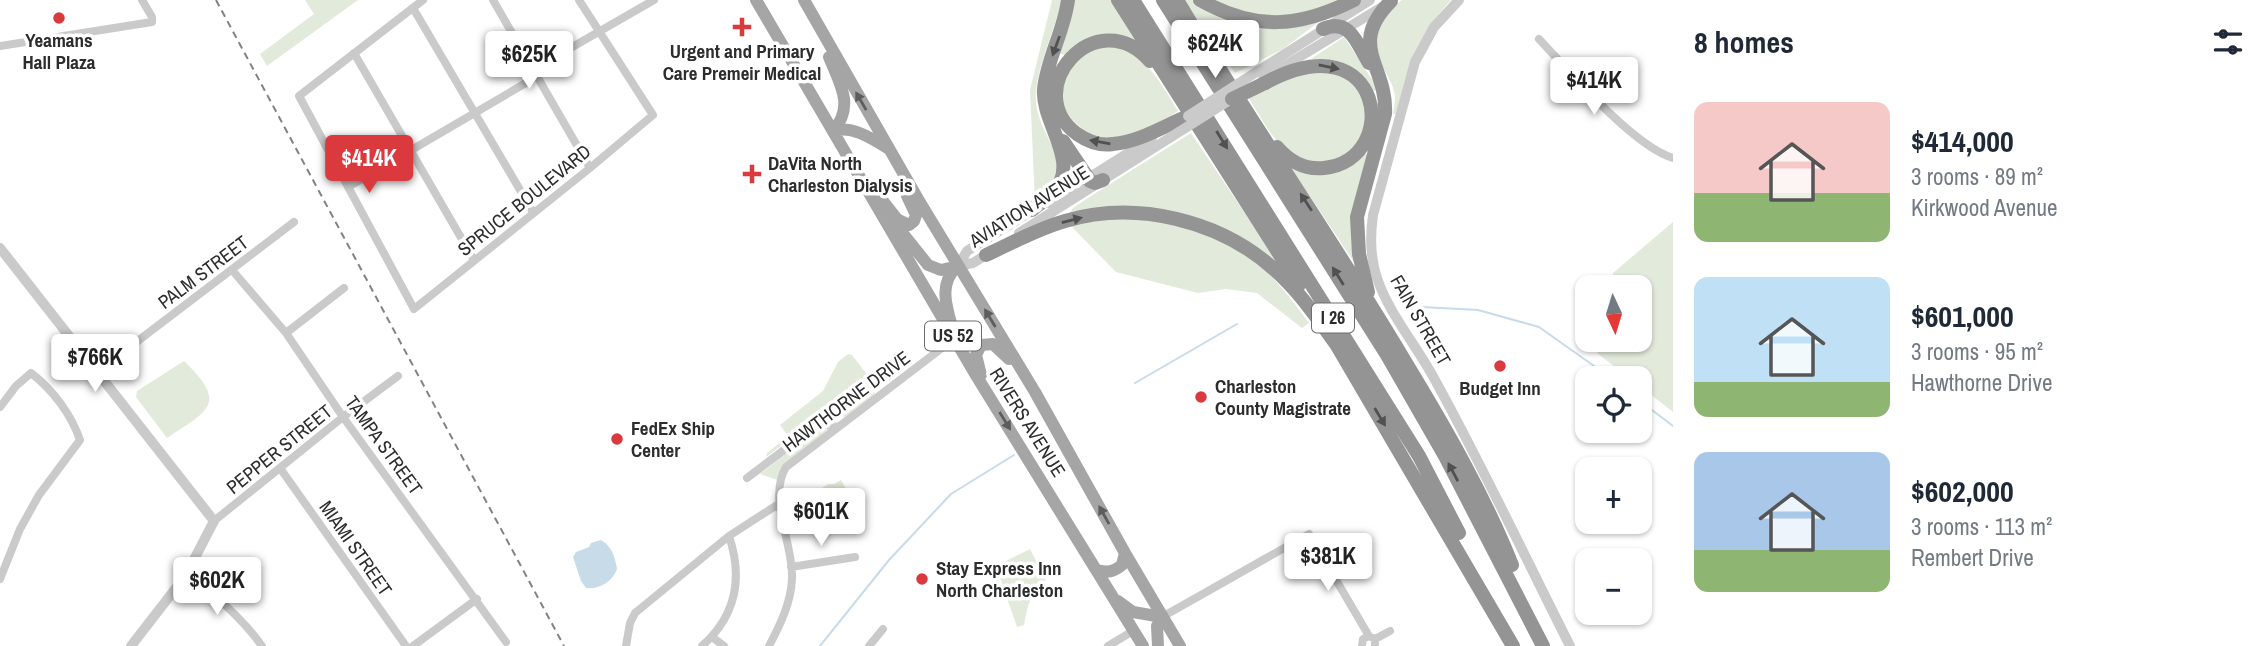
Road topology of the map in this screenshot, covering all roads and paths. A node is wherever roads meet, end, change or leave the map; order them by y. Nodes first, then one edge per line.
1 (142, 0) edge
2 (423, 0) edge
3 (493, 0) edge
4 (579, 0) edge
5 (654, 0) edge
6 (804, 0) edge
7 (1068, 0) edge
8 (1118, 0) edge
9 (1133, 0) edge
10 (1163, 0) edge
11 (1177, 0) edge
12 (1200, 0) edge
13 (1354, 0) edge
14 (1370, 0) edge
15 (1460, 0) edge
16 (757, 1) edge
17 (1392, 1) edge
18 (413, 8) junction
19 (817, 23) junction
20 (1347, 28) junction
21 (1323, 29) junction
22 (599, 30) junction
23 (1539, 39) dead end
24 (0, 46) edge
25 (354, 53) junction
26 (535, 74) junction
27 (1262, 78) junction
28 (1380, 78) junction
29 (1237, 101) junction
30 (1186, 111) junction
31 (475, 113) junction
32 (1050, 122) junction
33 (833, 131) junction
34 (1167, 131) junction
35 (889, 149) junction
36 (411, 152) junction
37 (1673, 158) edge
38 (851, 162) junction
39 (590, 168) junction
40 (904, 175) junction
41 (1088, 179) junction
42 (1103, 180) junction
43 (348, 187) junction
44 (869, 192) junction
45 (1032, 210) junction
46 (533, 212) junction
47 (294, 222) dead end
48 (0, 248) edge
49 (986, 255) junction
50 (474, 260) junction
51 (958, 266) junction
52 (232, 270) junction
53 (344, 288) dead end
54 (286, 333) junction
55 (955, 338) junction
56 (1394, 343) junction
57 (1336, 344) junction
58 (97, 372) junction
59 (398, 376) dead end
60 (985, 389) junction
61 (1035, 392) junction
62 (0, 407) edge
63 (343, 416) junction
64 (838, 426) junction
65 (280, 468) junction
66 (747, 478) dead end
67 (780, 503) junction
68 (214, 521) junction
69 (729, 536) junction
70 (1125, 553) junction
71 (855, 557) dead end
72 (791, 567) junction
73 (1097, 569) junction
74 (186, 575) junction
75 (0, 579) edge
76 (1114, 598) junction
77 (477, 599) junction
78 (1163, 617) junction
79 (883, 629) dead end
80 (1133, 631) junction
81 (1390, 631) dead end
82 (712, 637) junction
83 (1373, 640) edge
84 (506, 642) dead end
85 (1542, 643) edge
86 (131, 646) edge
87 (262, 646) edge
88 (406, 646) edge
89 (413, 646) edge
90 (626, 646) edge
91 (702, 646) edge
92 (724, 646) edge
93 (769, 646) edge
94 (869, 646) edge
95 (1108, 646) edge
96 (1143, 646) edge
97 (1158, 646) edge
98 (1180, 646) edge
99 (1362, 646) edge
100 (1514, 646) edge
101 (1570, 646) edge

1 - 24 street
2 - 18 street
3 - 26 street
4 - 22 street
5 - 22 street
6 - 19 main road, RIVERS AVENUE / US 52
7 -> 32 highway
8 - 30 highway
9 -> 100 highway, I 26
85 -> 10 highway, I 26
11 - 29 highway
12 - 13 highway
14 - 21 street
15 - 101 street, FAIN STREET
16 - 33 main road, RIVERS AVENUE / US 52
17 - 20 street
17 - 28 highway
18 - 25 street
18 - 31 street
19 - 33 main road
35 -> 19 main road, RIVERS AVENUE / US 52
20 - 21 highway
20 - 27 street
20 - 28 highway
21 - 27 street
22 - 26 street
22 - 39 street, SPRUCE BOULEVARD
23 - 37 street
25 - 36 street
25 - 43 street
26 - 31 street
26 - 39 street
27 - 29 highway, bridge
27 -> 29 highway
27 - 30 street, bridge
28 - 56 highway
29 - 34 street, AVIATION AVENUE, bridge
56 -> 29 highway
30 - 34 highway
34 -> 30 highway
30 - 57 highway
31 - 36 street
31 - 46 street
32 - 41 highway
32 - 45 highway
33 - 35 main road
33 - 38 main road, RIVERS AVENUE / US 52
34 - 41 street, AVIATION AVENUE
34 - 42 street, AVIATION AVENUE
35 - 40 main road, RIVERS AVENUE / US 52
36 - 43 street
36 - 50 street
38 - 40 main road
38 - 44 main road, RIVERS AVENUE / US 52
39 - 46 street, SPRUCE BOULEVARD
40 - 51 main road, RIVERS AVENUE / US 52
41 - 42 highway
41 - 45 street, AVIATION AVENUE
42 - 49 street, AVIATION AVENUE
43 - 50 street, SPRUCE BOULEVARD
44 - 51 main road
44 - 55 main road, RIVERS AVENUE / US 52
45 - 51 street, AVIATION AVENUE
46 - 50 street, SPRUCE BOULEVARD
47 - 52 street, PALM STREET
48 - 58 street
49 - 51 street, AVIATION AVENUE
49 -> 57 highway
51 - 55 main road
61 -> 51 main road, RIVERS AVENUE / US 52
52 - 54 street, TAMPA STREET
52 - 58 street, PALM STREET
53 - 54 street
54 - 63 street, TAMPA STREET
55 - 60 main road, RIVERS AVENUE / US 52
55 - 64 street, HAWTHORNE DRIVE
56 - 85 highway
57 -> 100 highway
58 - 68 street
59 - 63 street, PEPPER STREET
60 - 61 main road
60 -> 73 main road, RIVERS AVENUE / US 52
70 -> 61 main road, RIVERS AVENUE / US 52
62 - 75 street
63 - 65 street, PEPPER STREET
63 - 77 street, TAMPA STREET
64 - 66 street
64 - 67 street, HAWTHORNE DRIVE
65 - 68 street, PEPPER STREET
65 - 88 street, MIAMI STREET
67 - 69 street
67 - 72 street, HAWTHORNE DRIVE
68 - 74 street
69 - 82 street
69 - 90 street
70 - 73 main road
70 - 78 main road, RIVERS AVENUE / US 52
71 - 72 street
72 - 93 street, HAWTHORNE DRIVE
73 - 76 main road, RIVERS AVENUE / US 52
74 - 86 street
74 - 87 street
76 - 78 main road
76 - 80 main road, RIVERS AVENUE / US 52
77 - 84 street, TAMPA STREET
77 - 89 street
78 - 83 street
78 - 97 main road
78 - 98 main road, RIVERS AVENUE / US 52
79 - 94 street
80 - 95 street
80 - 96 main road, RIVERS AVENUE / US 52
81 - 83 street
82 - 91 street
82 - 92 street
83 - 99 street

